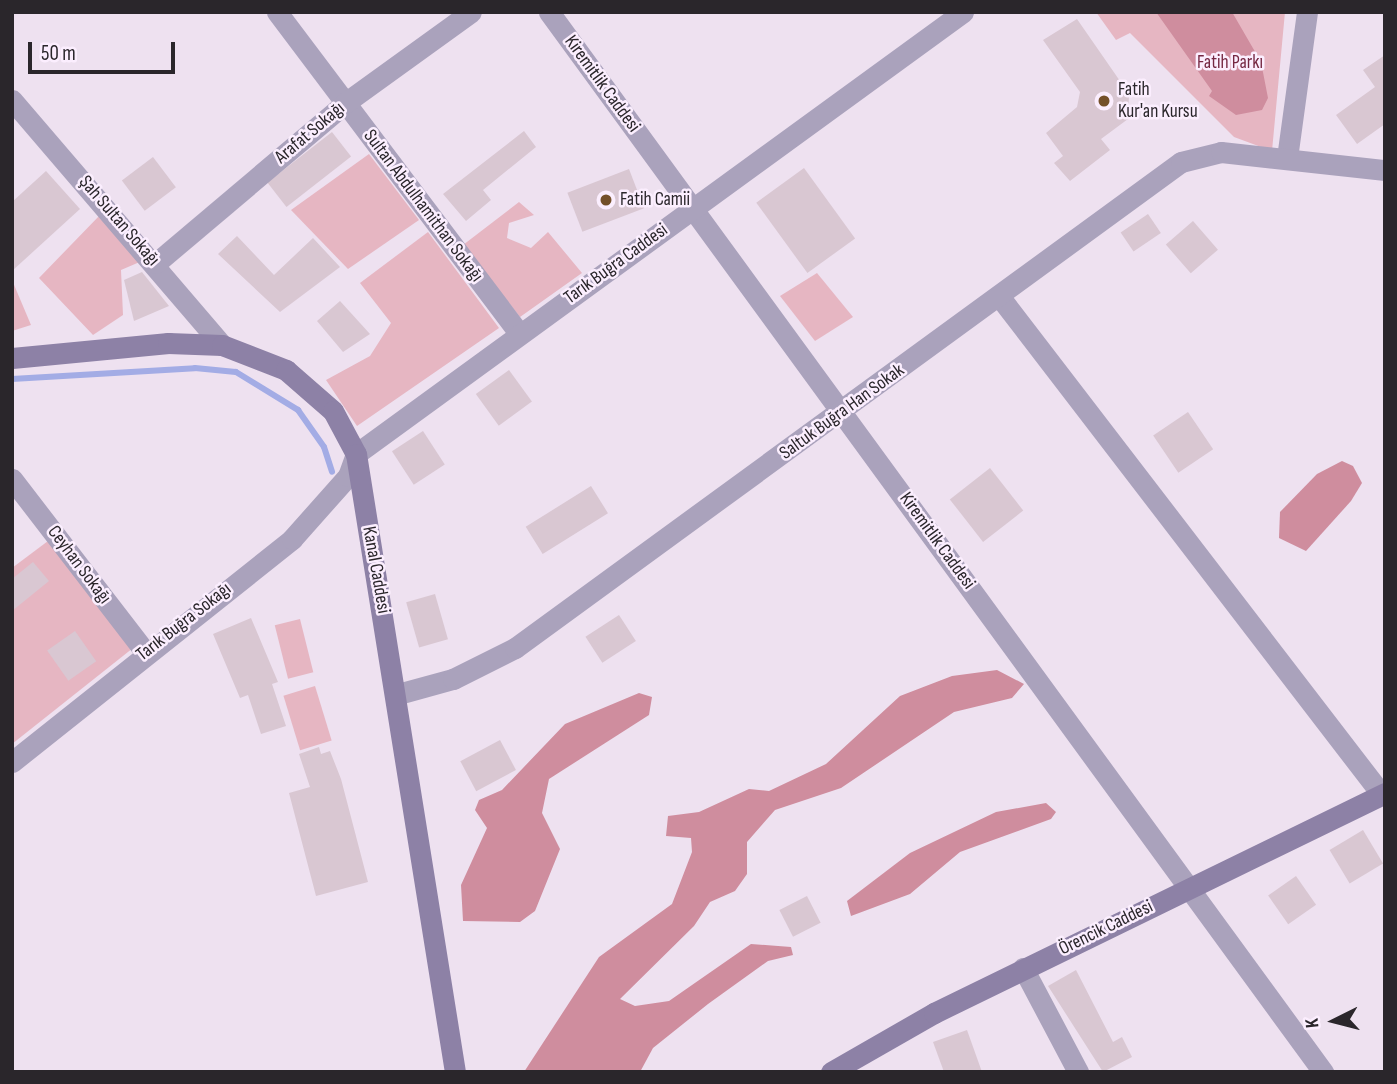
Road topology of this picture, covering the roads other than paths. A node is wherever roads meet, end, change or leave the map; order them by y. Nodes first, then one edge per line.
1 (276, 12) edge
2 (471, 12) edge
3 (550, 12) edge
4 (963, 12) edge
5 (1307, 12) edge
6 (12, 100) edge
7 (345, 103) junction
8 (1287, 159) junction
9 (1385, 170) edge
10 (694, 208) junction
11 (156, 263) junction
12 (999, 296) junction
13 (519, 333) junction
14 (222, 345) junction
15 (12, 358) edge
16 (843, 412) junction
17 (356, 454) junction
18 (12, 479) edge
19 (145, 652) junction
20 (398, 694) junction
21 (12, 762) edge
22 (1383, 794) edge
23 (1190, 886) junction
24 (1023, 968) junction
25 (456, 1072) edge
26 (831, 1072) edge
27 (1078, 1072) edge
28 (1322, 1072) edge

1 - 7 street, Sultan Abdulhamithan Sokağı
2 - 7 street, Arafat Sokağı
3 - 10 street, Kiremitlik Caddesi
4 - 10 street, Tarık Buğra Caddesi
5 - 8 street
6 - 11 street, Şah Sultan Sokağı
7 - 11 street, Arafat Sokağı
7 - 13 street, Sultan Abdulhamithan Sokağı
8 - 9 street, Saltuk Buğra Han Sokak
8 - 12 street, Saltuk Buğra Han Sokak
10 - 13 street, Tarık Buğra Caddesi
10 - 16 street, Kiremitlik Caddesi
11 - 14 street, Şah Sultan Sokağı
12 - 16 street, Saltuk Buğra Han Sokak
12 - 22 street
13 - 17 street, Tarık Buğra Caddesi
14 - 15 street, Kanal Caddesi
14 - 17 street, Kanal Caddesi
16 - 20 street, Saltuk Buğra Han Sokak
16 - 23 street, Kiremitlik Caddesi
17 - 19 street, Tarık Buğra Sokağı
17 - 20 street, Kanal Caddesi
18 - 19 street, Ceyhan Sokağı
19 - 21 street, Tarık Buğra Sokağı
20 - 25 street, Kanal Caddesi
22 - 23 street, Örencik Caddesi
23 - 24 street, Örencik Caddesi
23 - 28 street, Kiremitlik Caddesi
24 - 26 street, Örencik Caddesi
24 - 27 street

